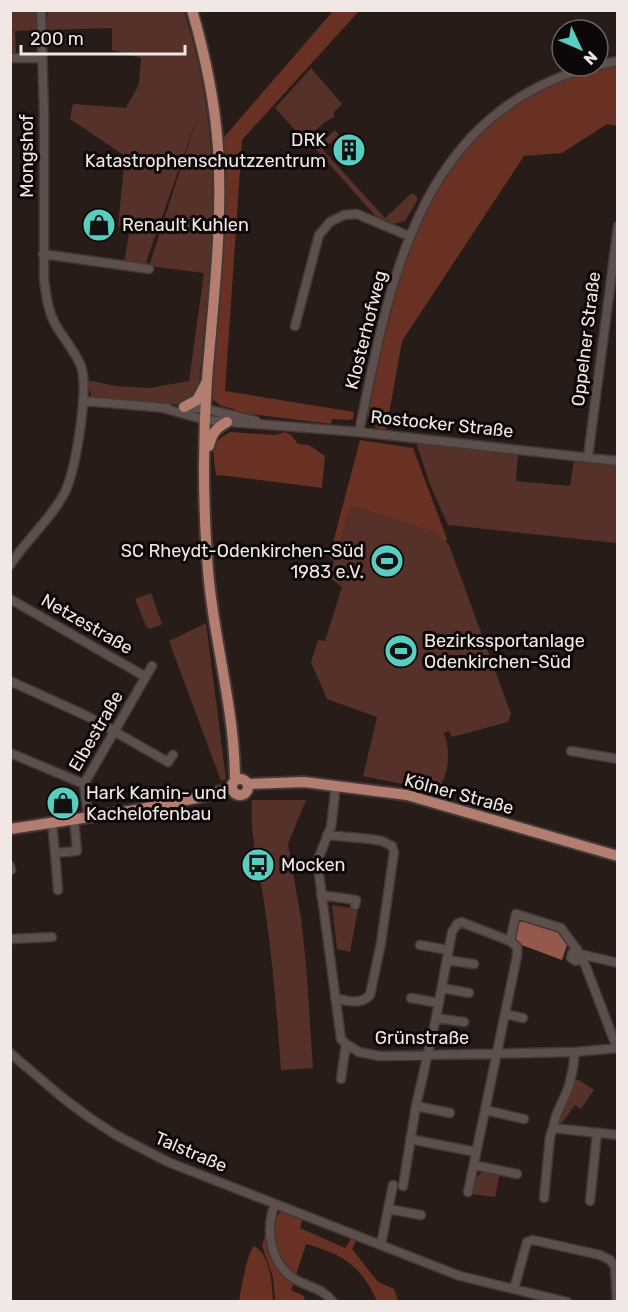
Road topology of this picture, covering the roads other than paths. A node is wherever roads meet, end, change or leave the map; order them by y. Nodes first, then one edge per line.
1 (41, 10) edge
2 (192, 10) edge
3 (10, 58) edge
4 (41, 58) junction
5 (560, 78) edge
6 (618, 226) edge
7 (409, 236) junction
8 (43, 254) junction
9 (149, 269) dead end
10 (296, 326) dead end
11 (207, 380) junction
12 (84, 401) junction
13 (184, 407) junction
14 (163, 408) junction
15 (206, 414) junction
16 (227, 422) junction
17 (263, 423) junction
18 (360, 432) junction
19 (588, 457) junction
20 (618, 461) edge
21 (206, 485) junction
22 (10, 565) edge
23 (10, 599) edge
24 (152, 666) dead end
25 (146, 677) junction
26 (11, 683) edge
27 (116, 731) junction
28 (571, 751) dead end
29 (10, 753) edge
30 (173, 755) dead end
31 (618, 759) edge
32 (84, 784) junction
33 (336, 785) junction
34 (241, 786) junction
35 (88, 816) junction
36 (74, 819) junction
37 (52, 822) junction
38 (10, 829) edge
39 (327, 835) junction
40 (55, 853) junction
41 (618, 856) edge
42 (58, 890) dead end
43 (321, 895) junction
44 (355, 905) dead end
45 (52, 937) dead end
46 (10, 939) edge
47 (510, 941) junction
48 (420, 945) dead end
49 (580, 954) junction
50 (447, 955) junction
51 (618, 963) edge
52 (474, 964) dead end
53 (442, 988) junction
54 (469, 993) dead end
55 (335, 998) junction
56 (411, 998) dead end
57 (439, 1003) junction
58 (505, 1014) junction
59 (436, 1018) junction
60 (523, 1018) dead end
61 (464, 1022) dead end
62 (346, 1044) junction
63 (617, 1048) edge
64 (575, 1052) junction
65 (10, 1053) edge
66 (496, 1053) junction
67 (427, 1056) junction
68 (341, 1079) dead end
69 (416, 1107) junction
70 (485, 1110) junction
71 (450, 1113) dead end
72 (524, 1119) dead end
73 (553, 1128) junction
74 (597, 1133) junction
75 (618, 1135) edge
76 (410, 1139) junction
77 (476, 1152) junction
78 (474, 1165) junction
79 (517, 1174) dead end
80 (393, 1185) dead end
81 (404, 1186) dead end
82 (468, 1192) dead end
83 (544, 1198) dead end
84 (590, 1201) dead end
85 (275, 1204) junction
86 (388, 1209) junction
87 (421, 1215) dead end
88 (381, 1244) junction
89 (614, 1257) edge
90 (514, 1289) junction
91 (333, 1302) edge
92 (567, 1302) edge
93 (617, 1302) edge

1 - 4 street, Mongshof
2 - 11 main road
3 - 4 street
4 - 8 street, Mongshof
5 - 7 street, Klosterhofweg
6 - 19 street, Oppelner Straße
7 - 10 street
7 - 18 street, Klosterhofweg
8 - 9 street
8 - 12 street, Mongshof
11 - 13 main road
11 - 15 main road
12 - 14 street
12 - 22 street, Mongshof
13 - 14 street
13 - 15 street
14 - 15 street
15 - 16 street, Rostocker Straße
15 - 17 street, Rostocker Straße
15 - 21 main road
16 - 17 street, Rostocker Straße
16 - 21 main road
17 - 18 street, Rostocker Straße
18 - 19 street, Rostocker Straße
19 - 20 street, Rostocker Straße
21 - 34 main road
23 - 25 street, Netzestraße
24 - 25 street, Elbestraße
25 - 27 street, Elbestraße
26 - 27 street
27 - 30 street
27 - 32 street, Elbestraße
28 - 31 street
29 - 32 street
32 - 35 street, Elbestraße
33 - 34 main road, Kölner Straße
33 - 39 street
33 - 41 main road, Kölner Straße
34 - 35 main road, Kölner Straße
35 - 36 main road, Kölner Straße
36 - 37 main road, Kölner Straße
36 - 40 street
37 - 38 main road, Kölner Straße
37 - 40 street
39 - 43 street
39 - 55 street
40 - 42 street
43 - 44 street
43 - 55 street
45 - 46 street
47 - 49 street
47 - 50 street
47 - 58 street
48 - 50 street
49 - 51 street
49 - 63 street
50 - 52 street
50 - 53 street
53 - 54 street
53 - 57 street
55 - 62 street
56 - 57 street
57 - 59 street
58 - 60 street
58 - 66 street
59 - 61 street
59 - 67 street
62 - 67 street, Grünstraße
62 - 68 street
63 - 64 street, Grünstraße
64 - 66 street, Grünstraße
64 - 73 street
65 - 85 street, Talstraße
66 - 67 street, Grünstraße
66 - 70 street
67 - 69 street
69 - 71 street
69 - 76 street
70 - 72 street
70 - 77 street
73 - 74 street
73 - 83 street
74 - 75 street
74 - 84 street
76 - 77 street
76 - 81 street
77 - 78 street
78 - 79 street
78 - 82 street
80 - 86 street
85 - 88 street, Talstraße
85 - 91 street
86 - 87 street
86 - 88 street
88 - 90 street, Talstraße
89 - 90 street
89 - 93 street
90 - 92 street, Talstraße

